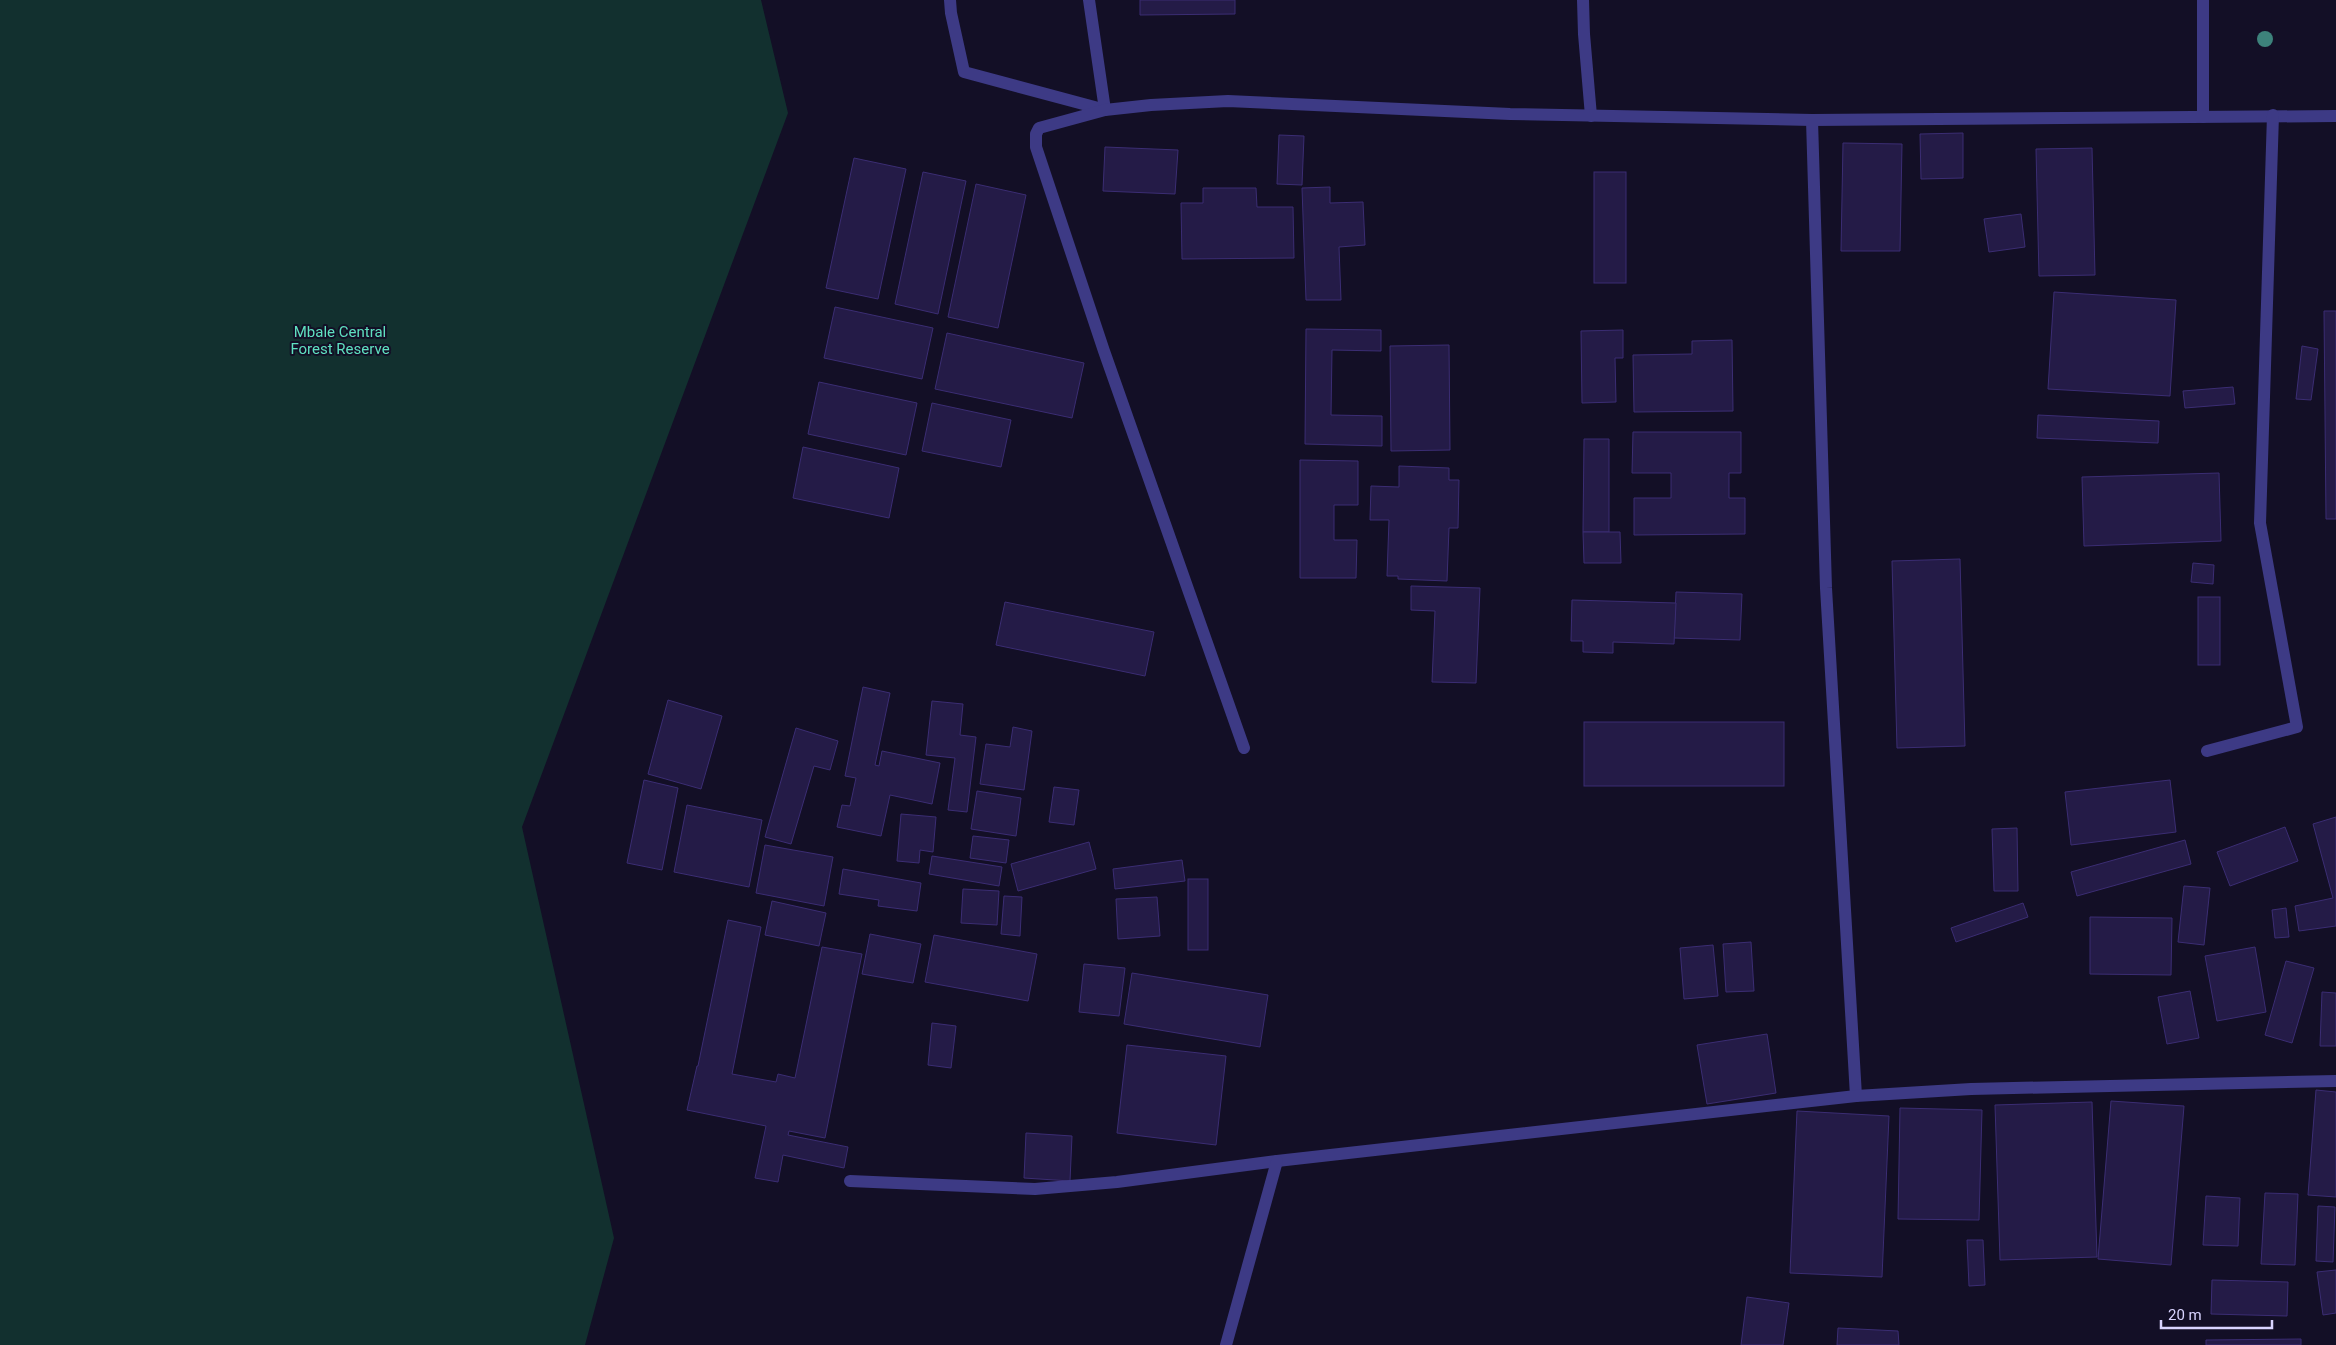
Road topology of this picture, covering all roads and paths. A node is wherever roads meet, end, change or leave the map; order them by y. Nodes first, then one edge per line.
1 (950, 0) edge
2 (1089, 0) edge
3 (1583, 0) edge
4 (2203, 0) edge
5 (1105, 110) junction
6 (1592, 116) junction
7 (2273, 116) junction
8 (2336, 116) edge
9 (2203, 117) junction
10 (1812, 120) junction
11 (1244, 748) dead end
12 (2207, 751) dead end
13 (2336, 1081) edge
14 (1856, 1096) junction
15 (1277, 1161) junction
16 (850, 1181) dead end
17 (1226, 1345) edge

1 - 5 street
2 - 5 street
3 - 6 street
4 - 9 street
5 - 6 street
5 - 11 street
6 - 10 street
7 - 8 street
7 - 9 street
7 - 12 street
9 - 10 street
10 - 14 street
13 - 14 street
14 - 15 street
15 - 16 street
15 - 17 street

